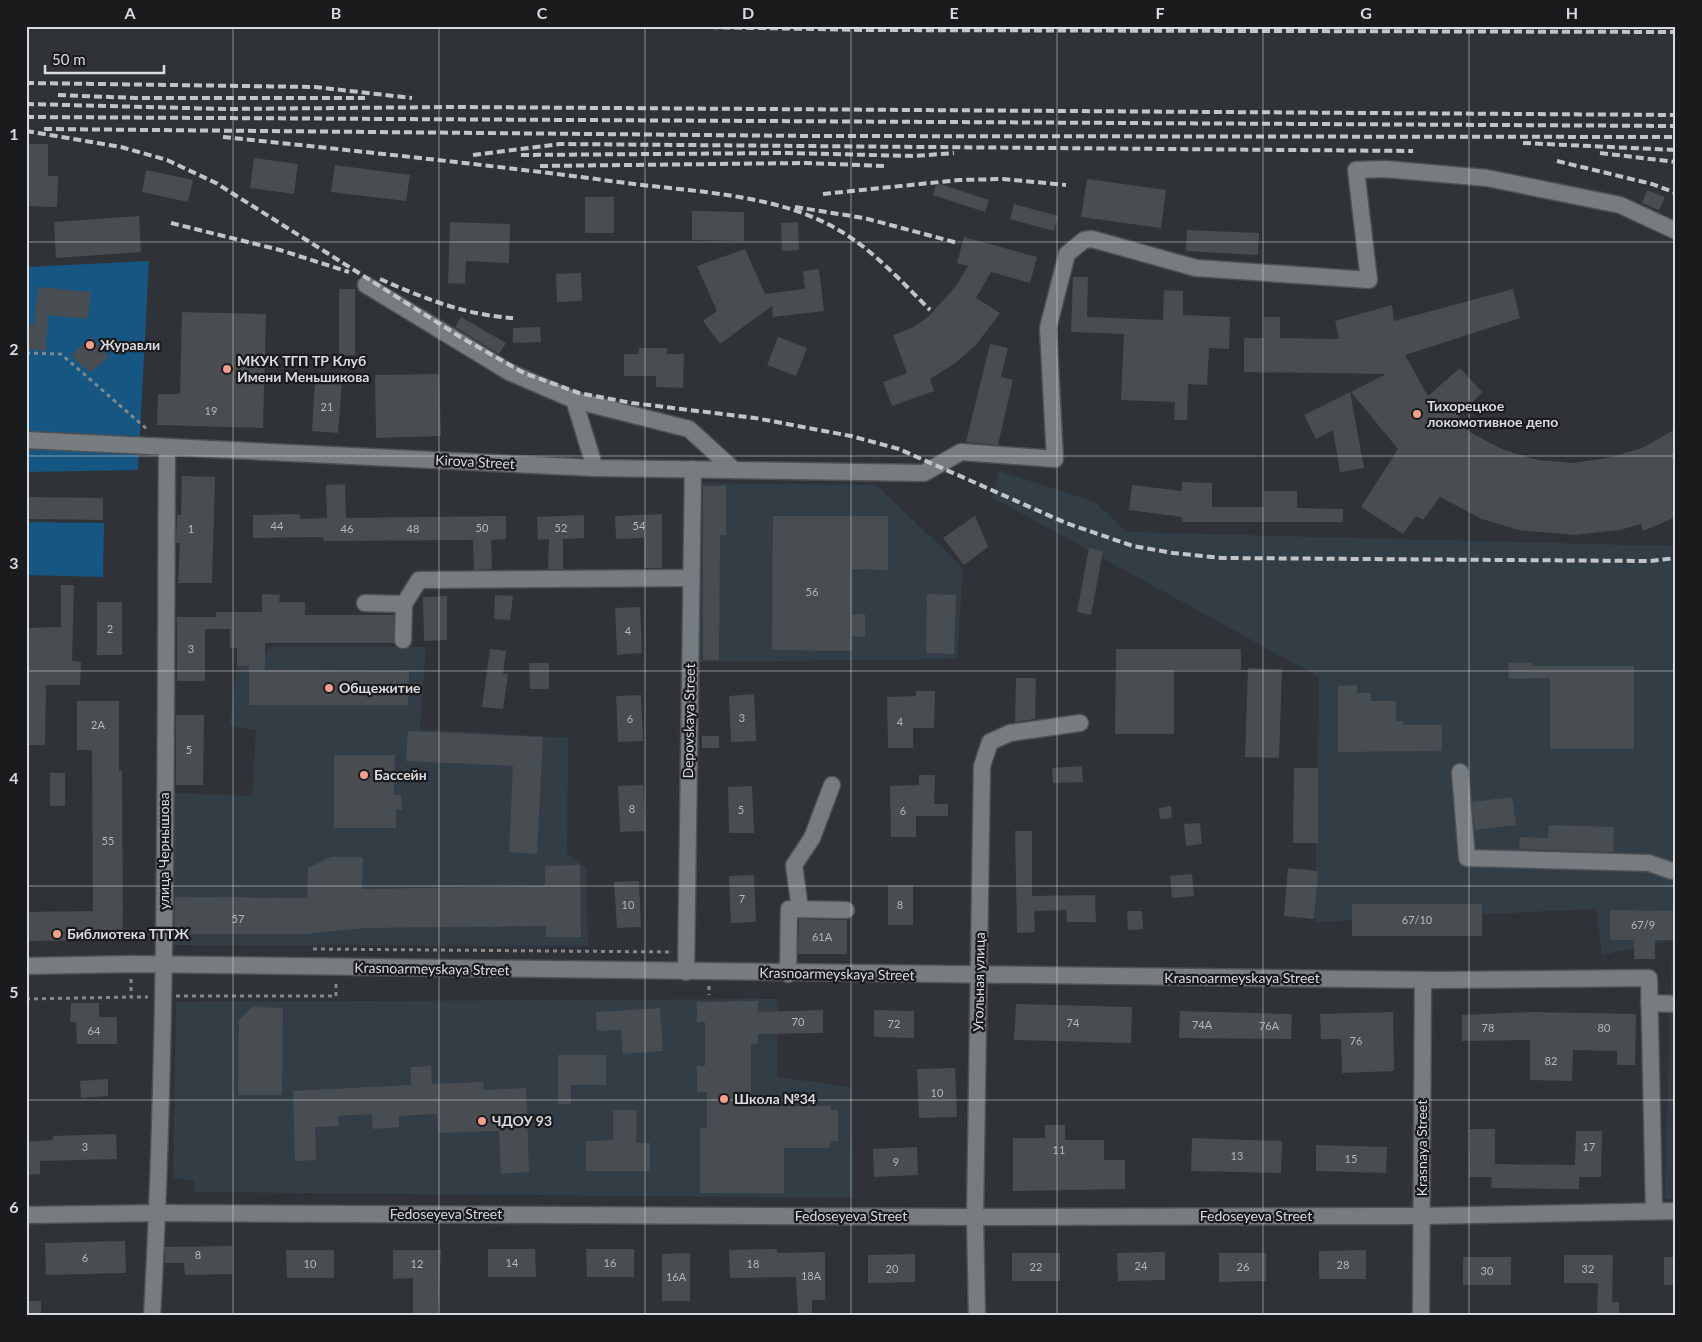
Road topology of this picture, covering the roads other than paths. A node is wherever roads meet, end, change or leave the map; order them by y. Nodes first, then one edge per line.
1 (1676, 231) edge
2 (366, 285) dead end
3 (574, 400) junction
4 (26, 440) edge
5 (168, 447) junction
6 (595, 468) junction
7 (693, 469) junction
8 (734, 470) junction
9 (692, 578) junction
10 (365, 603) dead end
11 (404, 604) junction
12 (403, 640) dead end
13 (1080, 723) dead end
14 (1460, 772) dead end
15 (832, 785) dead end
16 (1675, 868) edge
17 (800, 909) junction
18 (846, 910) dead end
19 (26, 966) edge
20 (163, 966) junction
21 (686, 972) junction
22 (788, 974) junction
23 (979, 976) junction
24 (1423, 980) junction
25 (1649, 1003) junction
26 (1676, 1004) edge
27 (1654, 1211) junction
28 (1676, 1211) edge
29 (158, 1213) junction
30 (26, 1215) edge
31 (1421, 1216) junction
32 (975, 1217) junction
33 (152, 1316) edge
34 (977, 1316) edge
35 (1420, 1316) edge

1 - 8 street, Kirova Street
2 - 3 street
3 - 6 street
3 - 8 street
4 - 5 street, Kirova Street
5 - 6 street, Kirova Street
5 - 20 street, улица Чернышова
6 - 7 street, Kirova Street
7 - 8 street, Kirova Street
7 - 9 street, Depovskaya Street
9 - 11 street
9 - 21 street, Depovskaya Street
10 - 11 street
11 - 12 street
13 - 23 street, Угольная улица
14 - 16 street
15 - 17 street
17 - 18 street
17 - 22 street
19 - 20 street, Krasnoarmeyskaya Street
20 - 21 street, Krasnoarmeyskaya Street
20 - 29 street, улица Чернышова
21 - 22 street, Krasnoarmeyskaya Street
22 - 23 street, Krasnoarmeyskaya Street
23 - 24 street, Krasnoarmeyskaya Street
23 - 32 street, Угольная улица
24 - 25 street, Krasnoarmeyskaya Street
24 - 31 street, Krasnaya Street
25 - 26 street
25 - 27 street
27 - 28 street, Fedoseyeva Street
27 - 31 street, Fedoseyeva Street
29 - 30 street, Fedoseyeva Street
29 - 32 street, Fedoseyeva Street
29 - 33 street, улица Чернышова
31 - 32 street, Fedoseyeva Street
31 - 35 street, Krasnaya Street
32 - 34 street, Угольная улица

